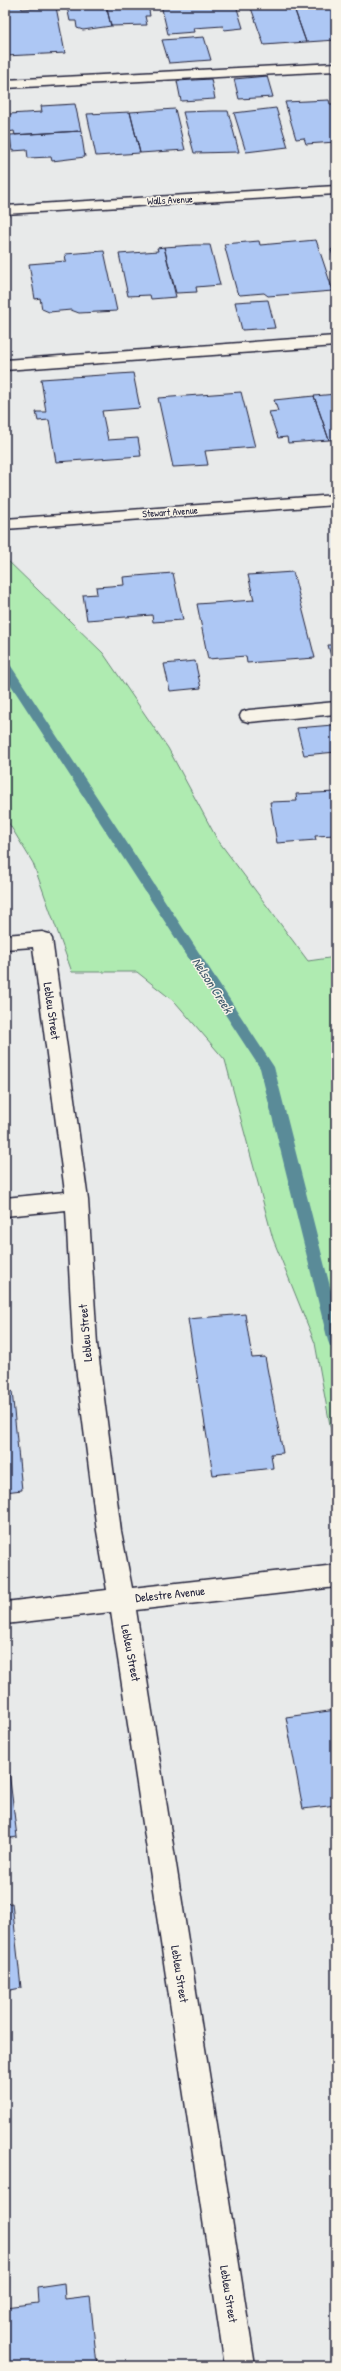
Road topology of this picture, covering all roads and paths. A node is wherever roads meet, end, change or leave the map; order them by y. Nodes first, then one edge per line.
1 (336, 67) edge
2 (5, 84) edge
3 (336, 190) edge
4 (5, 210) edge
5 (336, 341) edge
6 (5, 365) edge
7 (336, 500) edge
8 (5, 524) edge
9 (336, 708) edge
10 (249, 716) dead end
11 (5, 942) edge
12 (77, 1200) junction
13 (5, 1207) edge
14 (336, 1576) edge
15 (121, 1600) junction
16 (5, 1613) edge
17 (240, 2366) edge

1 - 2 street
3 - 4 street, Walls Avenue
5 - 6 street
7 - 8 street, Stewart Avenue
9 - 10 street
11 - 12 street, Lebleu Street
12 - 13 street
12 - 15 street, Lebleu Street
14 - 15 street, Delestre Avenue
15 - 16 street, Delestre Avenue
15 - 17 street, Lebleu Street

